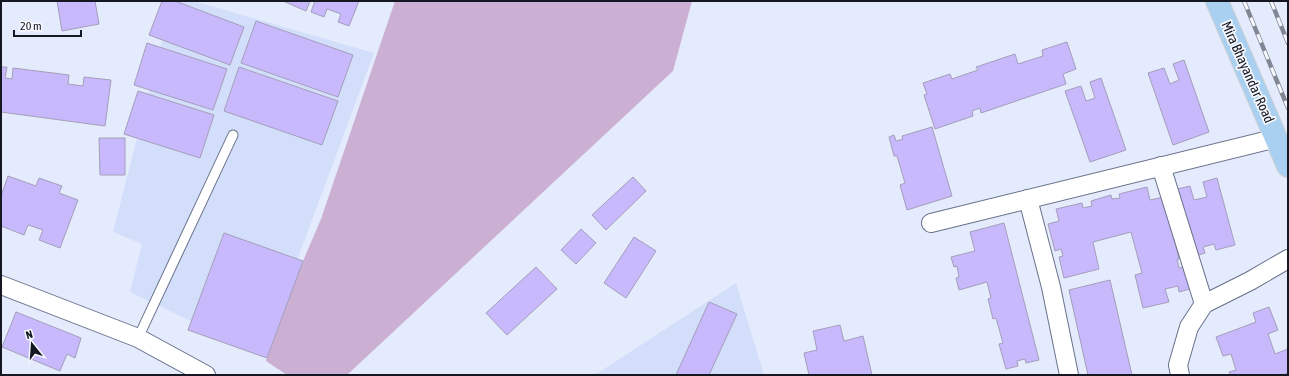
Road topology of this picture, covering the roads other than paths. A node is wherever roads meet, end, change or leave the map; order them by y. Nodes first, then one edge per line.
1 (1216, 1) edge
2 (233, 135) dead end
3 (1277, 138) junction
4 (1162, 166) junction
5 (1288, 166) edge
6 (1028, 199) junction
7 (931, 223) dead end
8 (1288, 259) edge
9 (1, 285) edge
10 (1204, 304) junction
11 (138, 338) junction
12 (206, 375) edge
13 (1069, 375) edge
14 (1180, 375) edge

1 - 3 main road, Mira Bhayandar Road
2 - 11 lane
3 - 4 street
3 - 5 main road, Mira Bhayandar Road
4 - 6 street
4 - 10 street
6 - 7 street
6 - 13 street
8 - 10 street
9 - 11 street
10 - 14 street
11 - 12 street

